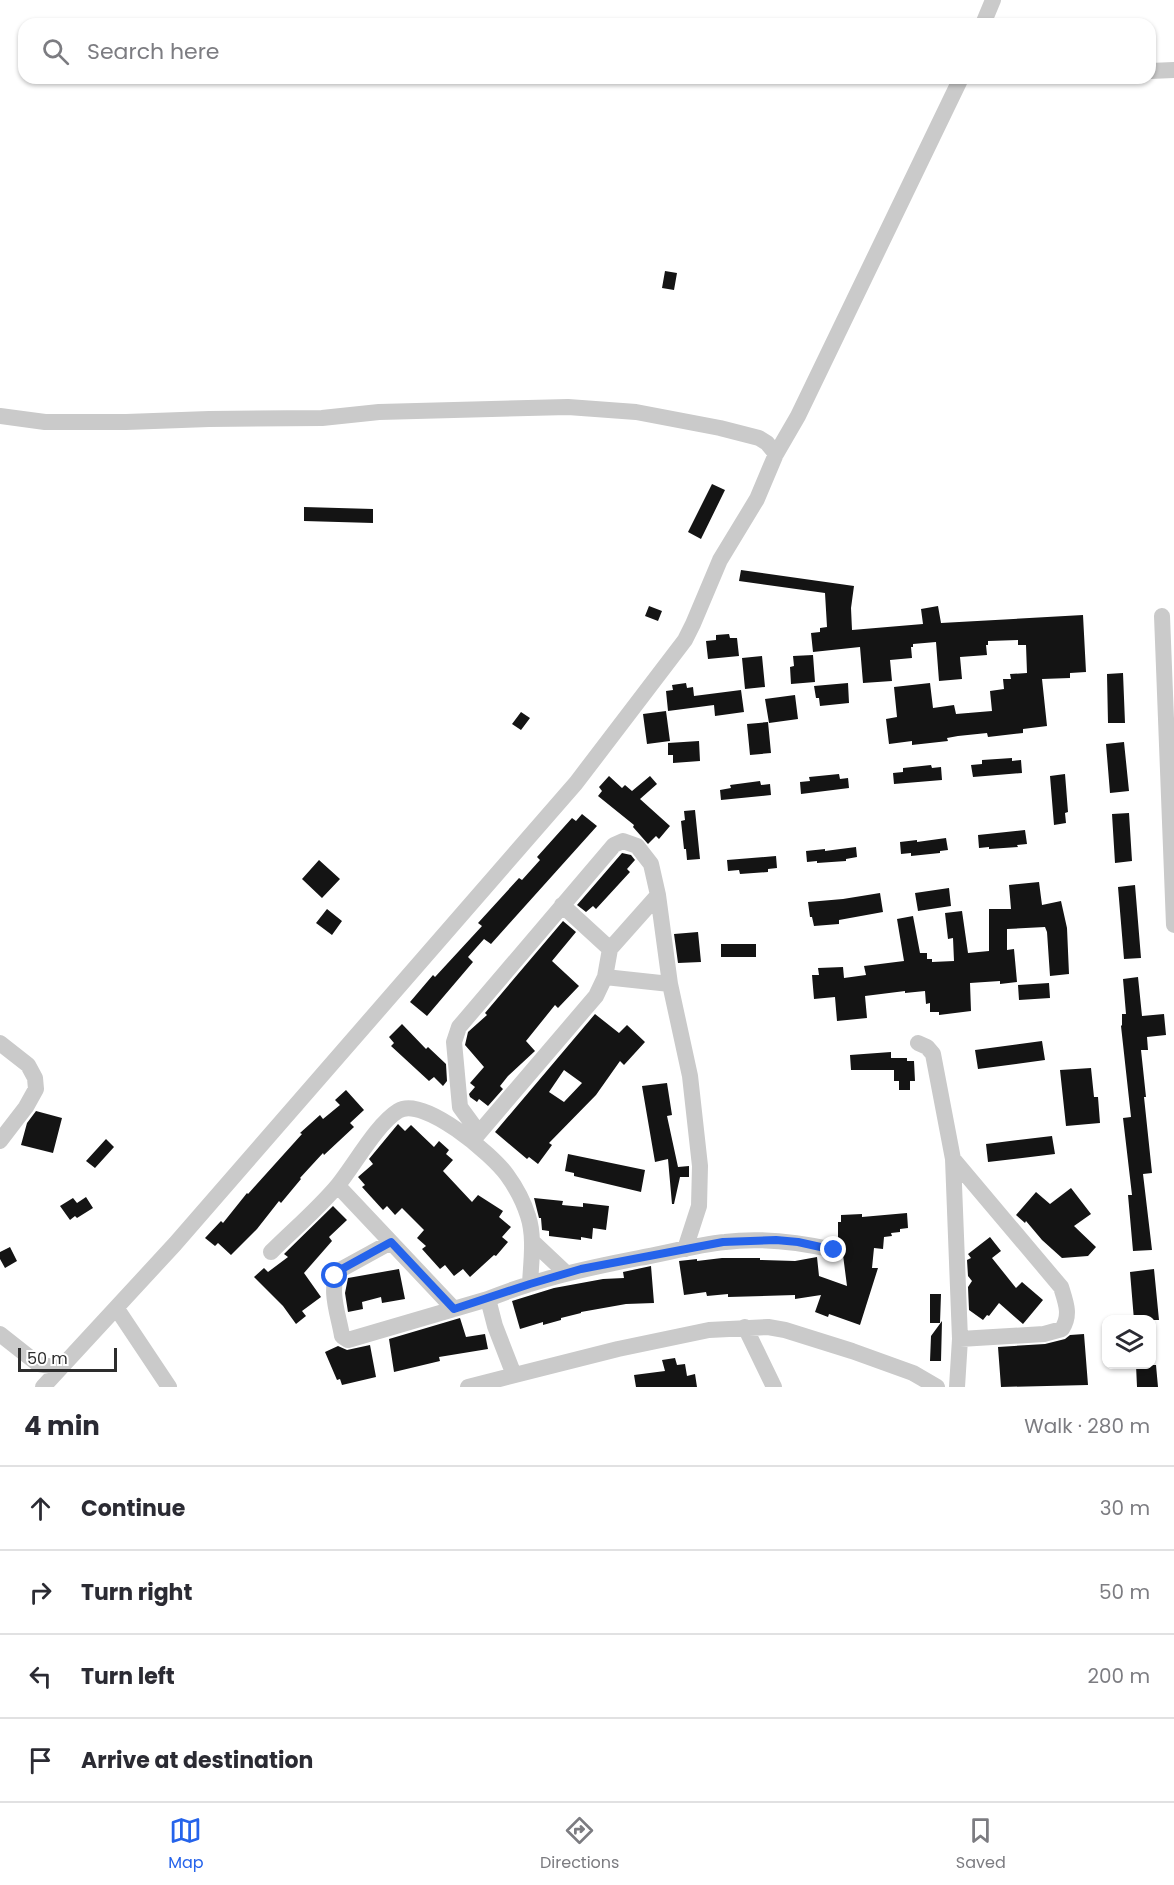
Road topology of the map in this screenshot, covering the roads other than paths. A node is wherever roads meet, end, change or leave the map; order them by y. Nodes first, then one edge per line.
1 (993, 0) edge
2 (986, 18) edge
3 (1174, 70) edge
4 (1156, 71) edge
5 (960, 84) edge
6 (0, 416) edge
7 (776, 454) junction
8 (1161, 616) dead end
9 (1169, 687) edge
10 (658, 895) junction
11 (562, 905) junction
12 (1174, 925) edge
13 (610, 949) junction
14 (605, 977) junction
15 (670, 984) junction
16 (0, 1043) edge
17 (918, 1043) dead end
18 (476, 1137) junction
19 (0, 1141) edge
20 (953, 1159) junction
21 (338, 1186) junction
22 (532, 1240) junction
23 (391, 1242) junction
24 (685, 1249) junction
25 (834, 1250) dead end
26 (271, 1252) dead end
27 (566, 1274) junction
28 (530, 1284) junction
29 (488, 1299) junction
30 (117, 1309) junction
31 (454, 1309) junction
32 (745, 1327) junction
33 (0, 1334) edge
34 (960, 1340) junction
35 (38, 1364) junction
36 (59, 1368) junction
37 (514, 1376) junction
38 (42, 1387) edge
39 (169, 1387) edge
40 (468, 1387) edge
41 (774, 1387) edge
42 (937, 1387) edge
43 (957, 1387) edge

1 - 2 street
3 - 4 street
5 - 7 street
6 - 7 street
7 - 30 street
8 - 9 street
9 - 12 street
10 - 11 street
10 - 13 street
10 - 15 street
11 - 13 street
11 - 18 street
13 - 14 street
14 - 15 street
14 - 18 street
15 - 24 street
16 - 19 street
17 - 20 street
18 - 21 street
18 - 22 street
20 - 34 street
20 - 34 street
21 - 23 street
21 - 26 street
22 - 27 street
22 - 28 street
23 - 31 street
23 - 31 street
24 - 25 street
24 - 27 street
27 - 28 street
28 - 29 street
29 - 31 street
29 - 37 street
30 - 36 street
30 - 39 street
32 - 37 street
32 - 41 street
32 - 42 street
33 - 35 street
34 - 43 street
35 - 36 street
35 - 38 street
36 - 38 street
37 - 40 street

